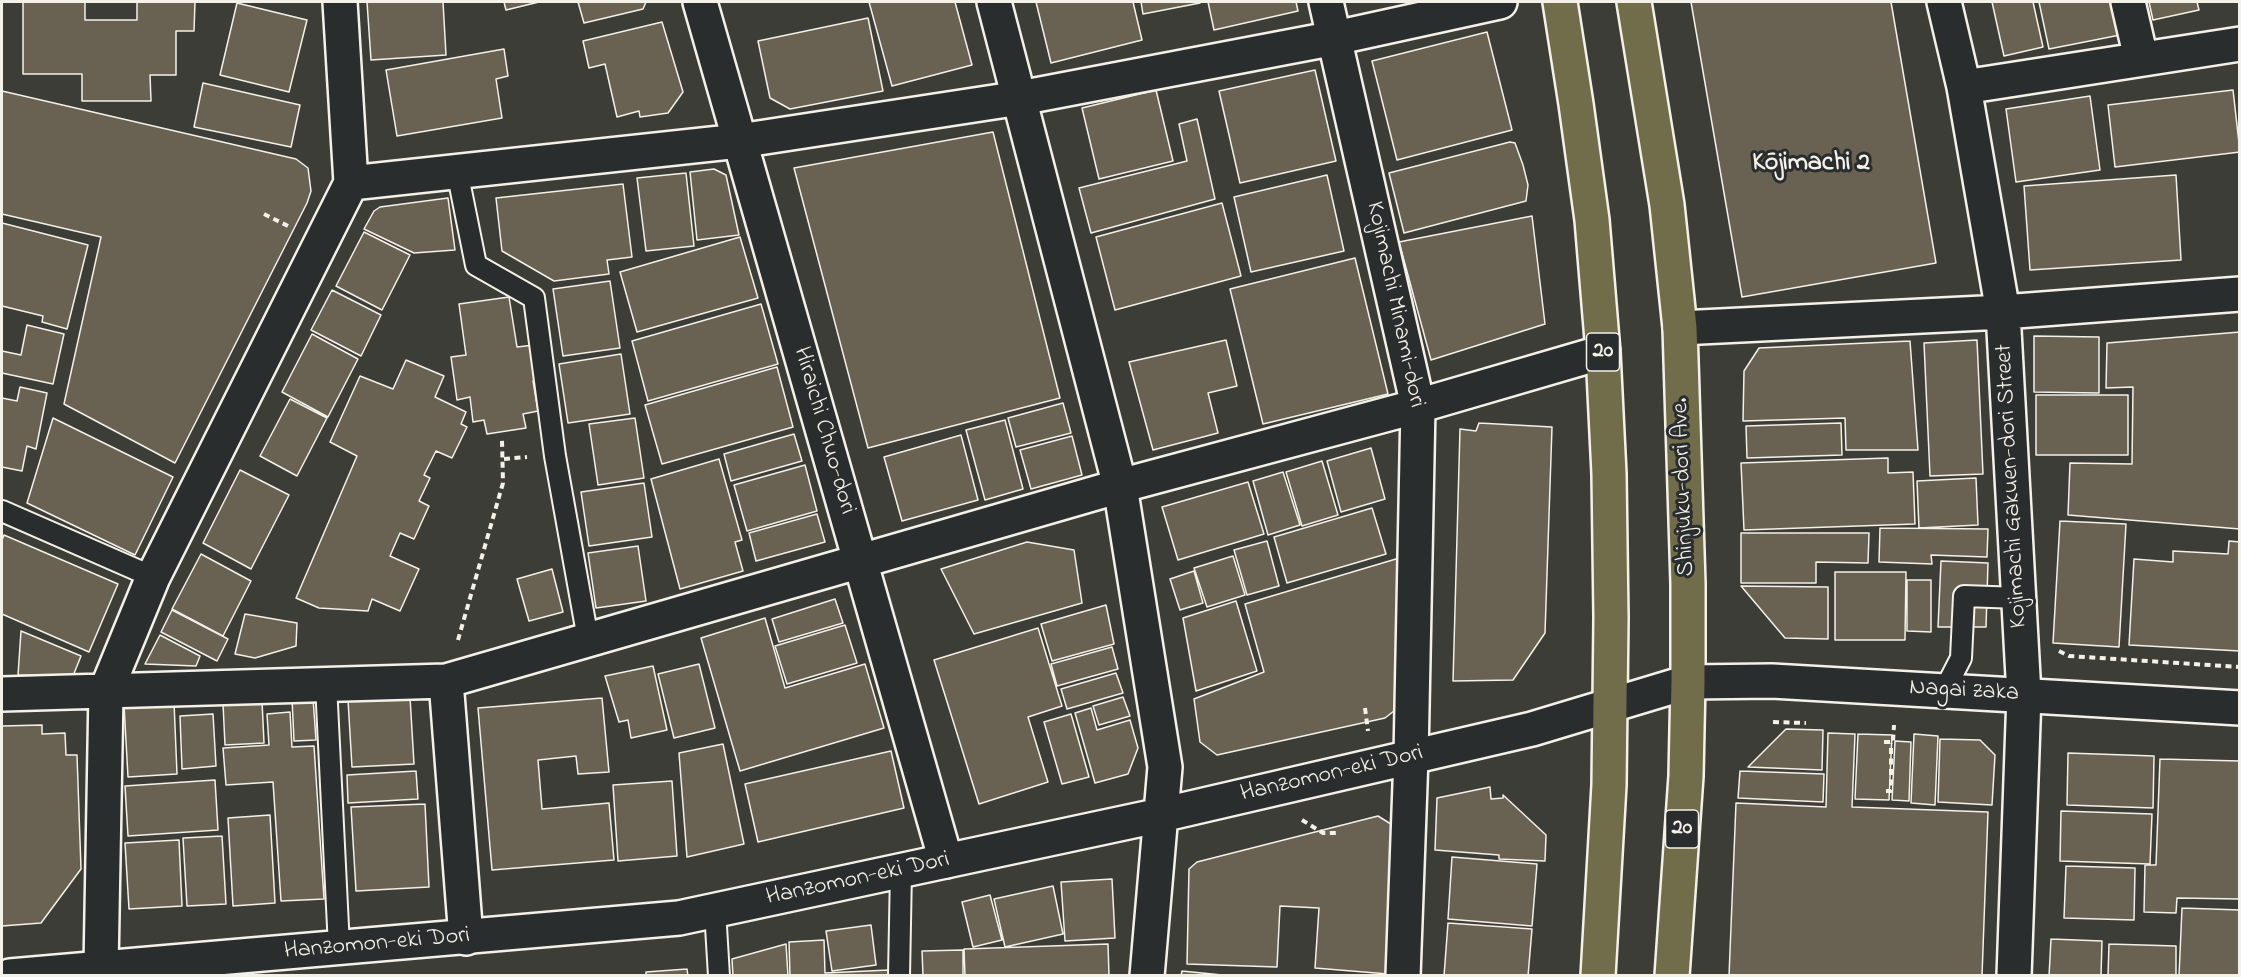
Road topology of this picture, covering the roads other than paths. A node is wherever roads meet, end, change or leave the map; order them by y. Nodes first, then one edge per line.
1 (340, 2) edge
2 (700, 2) edge
3 (994, 2) edge
4 (1326, 2) edge
5 (1500, 2) edge
6 (1560, 2) edge
7 (1634, 2) edge
8 (1944, 2) edge
9 (2128, 2) edge
10 (1335, 38) junction
11 (2240, 44) edge
12 (2141, 58) junction
13 (1964, 87) junction
14 (1020, 98) junction
15 (739, 141) junction
16 (457, 171) junction
17 (351, 183) junction
18 (2240, 294) edge
19 (2003, 312) junction
20 (1680, 328) junction
21 (1603, 352) junction
22 (1418, 406) junction
23 (1120, 486) junction
24 (2, 511) edge
25 (861, 561) junction
26 (153, 577) junction
27 (2019, 598) junction
28 (588, 639) junction
29 (446, 681) junction
30 (1688, 682) junction
31 (326, 684) junction
32 (106, 691) junction
33 (1944, 691) junction
34 (2, 694) edge
35 (2024, 695) junction
36 (1609, 706) junction
37 (2240, 708) edge
38 (1411, 757) junction
39 (1161, 815) junction
40 (946, 861) junction
41 (902, 870) junction
42 (715, 910) junction
43 (466, 938) junction
44 (339, 947) junction
45 (101, 968) junction
46 (10, 975) edge
47 (719, 975) edge
48 (899, 975) edge
49 (1147, 975) edge
50 (1403, 975) edge
51 (1598, 975) edge
52 (1672, 975) edge
53 (2014, 975) edge

1 - 17 street
2 - 15 street, Hiraichi Chuo-dori
3 - 14 street
4 - 10 street, Kojimachi Minami-dori
5 - 10 street
6 - 21 highway, 20
7 - 20 highway, Shinjuku-dori Ave. / 20
8 - 13 street, Kojimachi Gakuen-dori Street
9 - 12 street
10 - 14 street
10 - 22 street, Kojimachi Minami-dori
11 - 12 street
12 - 13 street
13 - 19 street, Kojimachi Gakuen-dori Street
14 - 15 street
14 - 23 street
15 - 16 street
15 - 25 street, Hiraichi Chuo-dori
16 - 17 street
16 - 28 lane
17 - 26 street
18 - 19 street
19 - 20 street
19 - 27 street, Kojimachi Gakuen-dori Street
20 - 30 highway, Shinjuku-dori Ave. / 20
21 - 22 street
21 - 36 highway, 20
22 - 23 street
22 - 38 street, Kojimachi Minami-dori
23 - 25 street
23 - 39 street
24 - 26 lane
25 - 28 street
25 - 40 street, Hiraichi Chuo-dori
26 - 32 street
27 - 33 lane
27 - 35 street, Kojimachi Gakuen-dori Street
28 - 29 street
29 - 31 street
29 - 43 street
30 - 33 street, Nagai zaka
30 - 36 street, Hanzomon-eki Dori
30 - 52 highway, Shinjuku-dori Ave. / 20
31 - 32 street
31 - 44 lane
32 - 34 street
32 - 45 street
33 - 35 street, Nagai zaka
35 - 37 street, Nagai zaka
35 - 53 street, Kojimachi Gakuen-dori Street
36 - 38 street, Hanzomon-eki Dori
36 - 51 highway, 20
38 - 39 street, Hanzomon-eki Dori
38 - 50 street, Kojimachi Minami-dori
39 - 40 street, Hanzomon-eki Dori
39 - 49 street
40 - 41 street, Hanzomon-eki Dori
41 - 42 street, Hanzomon-eki Dori
41 - 48 lane
42 - 43 street, Hanzomon-eki Dori
42 - 47 lane
43 - 44 street, Hanzomon-eki Dori
44 - 45 street, Hanzomon-eki Dori
45 - 46 street, Hanzomon-eki Dori

